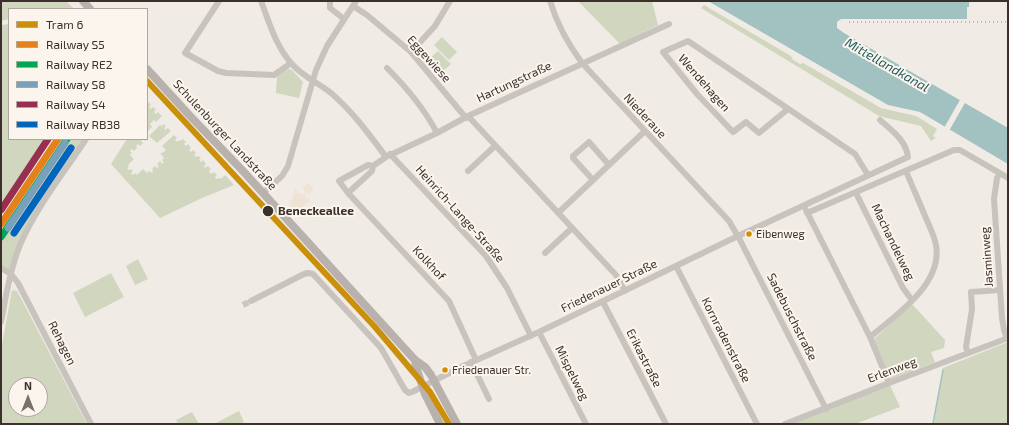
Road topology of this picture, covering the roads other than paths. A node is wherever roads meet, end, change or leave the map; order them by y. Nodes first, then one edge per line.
1 (219, 1) edge
2 (261, 1) edge
3 (330, 1) edge
4 (450, 1) edge
5 (550, 1) edge
6 (355, 3) edge
7 (344, 19) junction
8 (669, 24) dead end
9 (410, 52) junction
10 (291, 63) junction
11 (582, 63) junction
12 (387, 68) dead end
13 (148, 70) edge
14 (312, 79) junction
15 (788, 109) junction
16 (467, 117) junction
17 (880, 120) dead end
18 (645, 131) junction
19 (438, 133) junction
20 (85, 140) edge
21 (495, 146) junction
22 (388, 155) junction
23 (609, 165) junction
24 (372, 168) junction
25 (468, 171) dead end
26 (906, 171) junction
27 (1000, 173) junction
28 (868, 176) junction
29 (1008, 178) edge
30 (593, 180) junction
31 (856, 192) junction
32 (264, 193) junction
33 (348, 193) junction
34 (804, 206) junction
35 (558, 213) junction
36 (808, 213) junction
37 (572, 228) junction
38 (738, 236) junction
39 (545, 253) dead end
40 (676, 266) junction
41 (1, 268) edge
42 (11, 274) junction
43 (1000, 290) junction
44 (625, 291) junction
45 (912, 300) junction
46 (251, 301) tunnel mouth
47 (603, 302) junction
48 (1, 322) edge
49 (539, 332) junction
50 (530, 336) junction
51 (870, 337) junction
52 (1007, 339) edge
53 (968, 354) junction
54 (416, 360) junction
55 (474, 361) junction
56 (434, 381) junction
57 (889, 383) junction
58 (424, 388) junction
59 (490, 398) dead end
60 (826, 408) junction
61 (91, 424) edge
62 (440, 424) edge
63 (457, 424) edge
64 (586, 424) edge
65 (666, 424) edge
66 (756, 424) edge
67 (784, 424) edge

1 - 10 street
2 - 10 street, Heinrich-Lange-Straße
3 - 7 street
4 - 9 street
5 - 11 street, Niederaue
6 - 7 street
6 - 9 street, Eggewiese
7 - 14 street
8 - 11 street, Hartungstraße
9 - 16 street, Eggewiese
10 - 14 street, Heinrich-Lange-Straße
11 - 16 street, Hartungstraße
11 - 18 street, Niederaue
12 - 19 street
13 - 32 main road, Schulenburger Landstraße
14 - 22 street, Heinrich-Lange-Straße
14 - 32 street
15 - 15 street, Wendehagen
15 - 28 street, Wendehagen
16 - 19 street, Hartungstraße
16 - 21 street, Eggewiese
17 - 28 street, Friedenauer Straße
18 - 23 street
18 - 38 street, Niederaue
19 - 22 street, Hartungstraße
20 - 42 street
21 - 25 street
21 - 35 street, Eggewiese
22 - 24 street, Hartungstraße
22 - 50 street, Heinrich-Lange-Straße
23 - 30 street
23 - 30 street
24 - 33 street, Hartungstraße
24 - 33 street, Hartungstraße
26 - 27 street
26 - 31 street
26 - 45 street
27 - 29 street
27 - 43 street, Jasminweg
28 - 34 street, Friedenauer Straße
30 - 35 street
31 - 36 street
31 - 45 street, Machandelweg
32 - 54 main road, Schulenburger Landstraße
33 - 55 street, Kolkhof
34 - 36 street
34 - 38 street, Friedenauer Straße
35 - 37 street, Eggewiese
36 - 51 street
37 - 39 street
37 - 44 street, Eggewiese
38 - 40 street, Friedenauer Straße
38 - 60 street, Sadebuschstraße
40 - 44 street, Friedenauer Straße
40 - 66 street, Kornradenstraße
41 - 42 street
42 - 48 street
42 - 61 street, Rehagen
43 - 52 street, Jasminweg
43 - 53 street
44 - 47 street, Friedenauer Straße
45 - 51 street
46 - 58 street
47 - 49 street, Friedenauer Straße
47 - 65 street, Erikastraße
49 - 50 street, Friedenauer Straße
49 - 64 street, Mispelweg
50 - 55 street, Friedenauer Straße
51 - 57 street
52 - 53 street, Erlenweg
53 - 57 street, Erlenweg
54 - 56 main road, Schulenburger Landstraße
54 - 58 main road, Schulenburger Landstraße
55 - 56 street, Friedenauer Straße
55 - 59 street, Kolkhof
56 - 58 street, Friedenauer Straße
56 - 63 main road, Schulenburger Landstraße
57 - 60 street, Erlenweg
58 - 62 main road, Schulenburger Landstraße
60 - 67 street, Erlenweg

